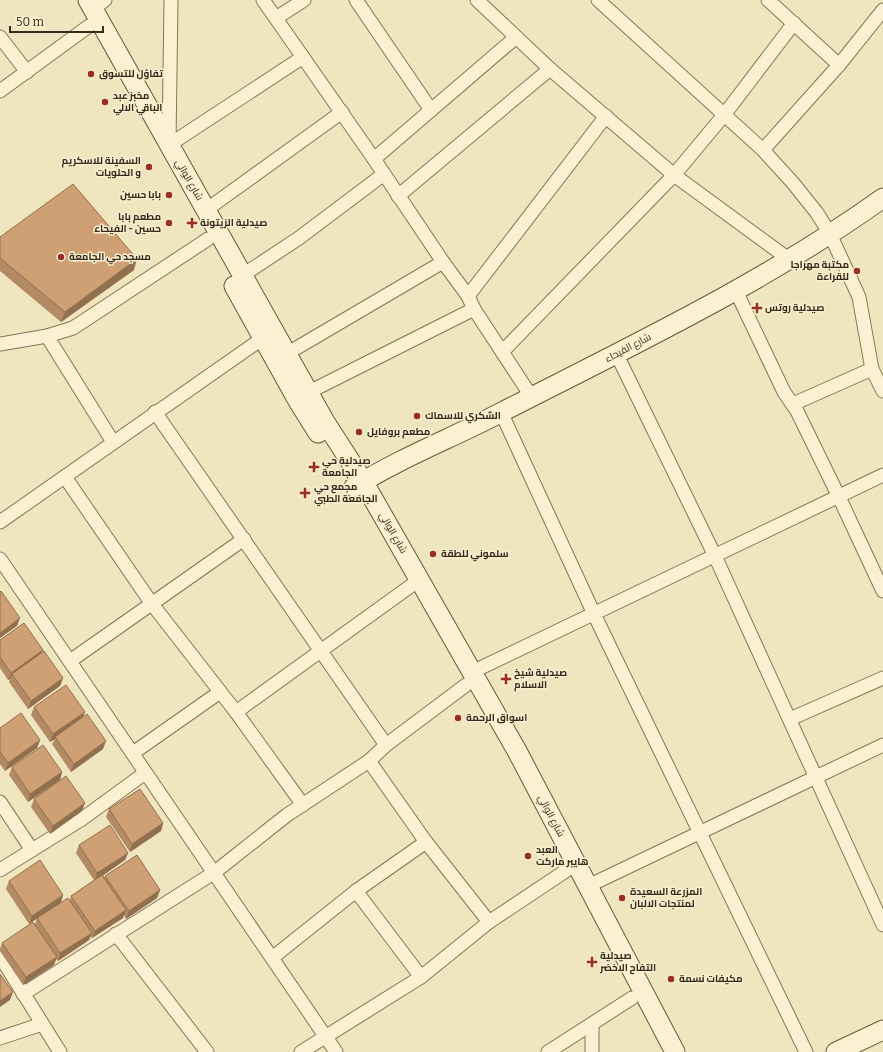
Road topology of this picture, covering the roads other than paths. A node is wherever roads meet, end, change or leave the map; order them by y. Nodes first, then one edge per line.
1 (75, 0) edge
2 (171, 0) edge
3 (263, 0) edge
4 (304, 0) edge
5 (356, 0) edge
6 (598, 0) edge
7 (768, 0) edge
8 (879, 0) edge
9 (481, 2) edge
10 (883, 4) edge
11 (94, 9) edge
12 (883, 10) edge
13 (276, 18) junction
14 (794, 23) junction
15 (0, 36) edge
16 (515, 38) junction
17 (303, 57) junction
18 (839, 65) junction
19 (550, 69) junction
20 (26, 72) junction
21 (0, 91) edge
22 (431, 110) junction
23 (342, 112) junction
24 (724, 115) junction
25 (606, 116) junction
26 (169, 144) junction
27 (763, 150) junction
28 (374, 159) junction
29 (384, 174) junction
30 (674, 175) junction
31 (398, 196) junction
32 (883, 198) edge
33 (206, 210) junction
34 (830, 234) junction
35 (208, 239) junction
36 (790, 260) junction
37 (443, 262) junction
38 (242, 275) junction
39 (736, 291) junction
40 (468, 296) junction
41 (474, 309) junction
42 (47, 336) junction
43 (263, 338) junction
44 (0, 344) edge
45 (503, 351) junction
46 (288, 353) junction
47 (617, 355) junction
48 (872, 369) junction
49 (883, 391) edge
50 (309, 392) junction
51 (531, 396) junction
52 (793, 404) junction
53 (155, 412) junction
54 (501, 412) junction
55 (113, 442) junction
56 (883, 475) edge
57 (65, 477) junction
58 (359, 484) junction
59 (839, 497) junction
60 (0, 522) edge
61 (244, 539) junction
62 (715, 556) junction
63 (0, 559) edge
64 (412, 585) junction
65 (883, 591) edge
66 (152, 604) junction
67 (594, 614) junction
68 (321, 650) junction
69 (70, 661) junction
70 (469, 678) junction
71 (883, 678) edge
72 (220, 692) junction
73 (236, 712) junction
74 (790, 719) junction
75 (386, 745) junction
76 (883, 745) edge
77 (133, 753) junction
78 (369, 761) junction
79 (146, 773) junction
80 (816, 777) junction
81 (0, 802) edge
82 (303, 805) junction
83 (701, 832) junction
84 (426, 842) junction
85 (32, 850) junction
86 (0, 870) edge
87 (567, 870) junction
88 (215, 872) junction
89 (588, 886) junction
90 (356, 890) junction
91 (489, 922) junction
92 (883, 925) edge
93 (116, 934) junction
94 (0, 956) edge
95 (272, 958) junction
96 (422, 977) junction
97 (23, 994) junction
98 (632, 998) junction
99 (42, 1024) junction
100 (592, 1024) junction
101 (883, 1030) edge
102 (326, 1037) junction
103 (0, 1038) edge
104 (60, 1052) edge
105 (206, 1052) edge
106 (301, 1052) edge
107 (336, 1052) edge
108 (548, 1052) edge
109 (592, 1052) edge
110 (660, 1052) edge
111 (675, 1052) edge
112 (806, 1052) edge
113 (836, 1052) edge

1 - 11 street, شارع الوالي
2 - 26 street
3 - 13 street
4 - 13 street
5 - 22 street
6 - 24 street
7 - 14 street
8 - 10 street
9 - 16 street
11 - 20 street
11 - 26 street, شارع الوالي
11 - 35 street, شارع الوالي
12 - 18 street
13 - 17 street
14 - 18 street
14 - 24 street
15 - 20 street
16 - 19 street
16 - 22 street
17 - 23 street
17 - 26 street
18 - 27 street
19 - 25 street
19 - 31 street
20 - 21 street
22 - 28 street
23 - 28 street
23 - 33 street
24 - 27 street
24 - 30 street
25 - 30 street
25 - 40 street
26 - 33 street, شارع الوالي
27 - 34 street
28 - 29 street
29 - 31 street
29 - 38 street
30 - 36 street
30 - 45 street
31 - 37 street
32 - 34 street, شارع الفيحاء
33 - 38 street, شارع الوالي
34 - 36 street, شارع الفيحاء
34 - 48 street
35 - 42 street
35 - 43 street, شارع الوالي
36 - 39 street, شارع الفيحاء
37 - 40 street
37 - 46 street
38 - 46 street, شارع الوالي
39 - 47 street, شارع الفيحاء
39 - 52 street
40 - 41 street
41 - 45 street
41 - 50 street
42 - 44 street
42 - 55 street
43 - 53 street
43 - 58 street, شارع الوالي
45 - 51 street
46 - 50 street, شارع الوالي
47 - 51 street, شارع الفيحاء
47 - 62 street
48 - 49 street
48 - 52 street
50 - 58 street, شارع الوالي
51 - 54 street, شارع الفيحاء
52 - 59 street
53 - 55 street
53 - 61 street
54 - 58 street, شارع الفيحاء
54 - 67 street
55 - 57 street
56 - 59 street
57 - 60 street
57 - 66 street
58 - 64 street, شارع الوالي
58 - 70 street, شارع الوالي
59 - 62 street
59 - 65 street
61 - 66 street
61 - 68 street
62 - 67 street
62 - 74 street
63 - 69 street
64 - 68 street
64 - 70 street, شارع الوالي
66 - 69 street
66 - 72 street
67 - 70 street
67 - 83 street
68 - 73 street
68 - 75 street
69 - 77 street
70 - 75 street
70 - 87 street, شارع الوالي
70 - 89 street, شارع الوالي
71 - 74 street
72 - 73 street
72 - 77 street
73 - 82 street
74 - 80 street
75 - 78 street
76 - 80 street
77 - 79 street
78 - 82 street
78 - 84 street
79 - 85 street
79 - 88 street
80 - 83 street
80 - 92 street
81 - 85 street
82 - 88 street
83 - 89 street
83 - 112 street
84 - 90 street
84 - 91 street
85 - 86 street
87 - 91 street
87 - 98 street, شارع الوالي
88 - 93 street
88 - 95 street
89 - 111 street, شارع الوالي
90 - 95 street
90 - 96 street
91 - 96 street
93 - 97 street
93 - 105 street
94 - 97 street
95 - 102 street
96 - 102 street
97 - 99 street
98 - 100 street
98 - 110 street, شارع الوالي
99 - 103 street
99 - 104 street
100 - 108 street
100 - 109 street
101 - 113 street
102 - 106 street
102 - 107 street

